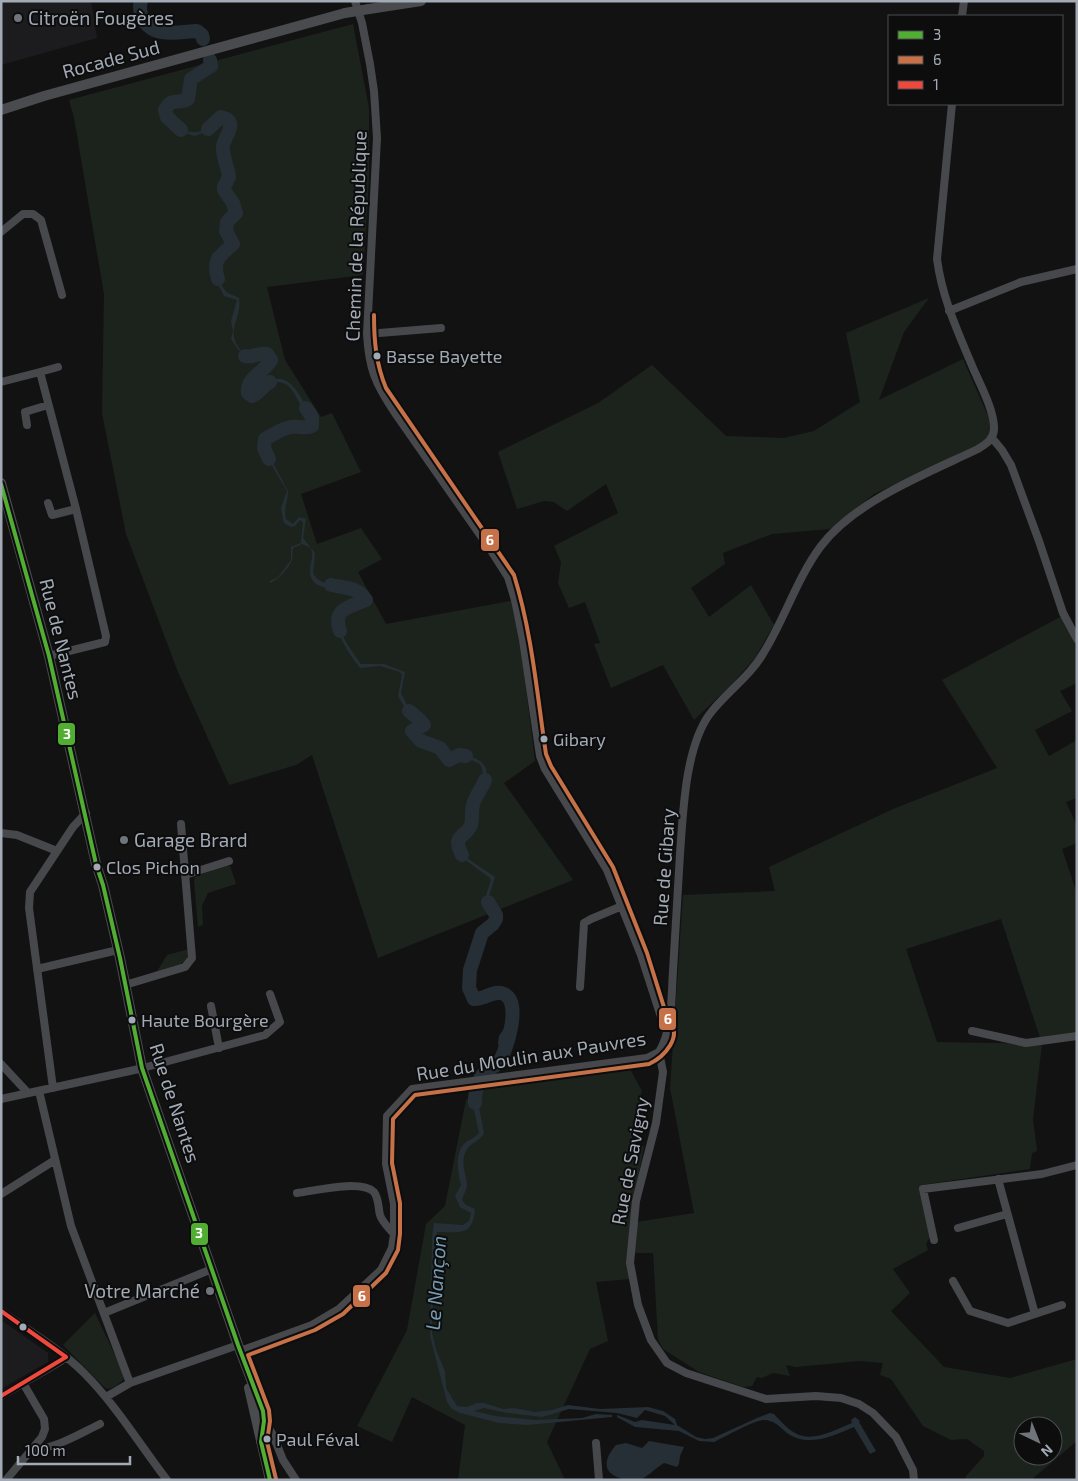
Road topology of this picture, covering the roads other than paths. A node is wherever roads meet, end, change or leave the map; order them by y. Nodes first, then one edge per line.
1 (355, 1) edge
2 (421, 1) edge
3 (964, 1) edge
4 (962, 15) edge
5 (44, 96) junction
6 (1, 104) edge
7 (952, 105) edge
8 (1, 110) edge
9 (1, 232) edge
10 (1077, 269) edge
11 (62, 295) dead end
12 (949, 311) junction
13 (441, 328) dead end
14 (367, 334) junction
15 (58, 367) dead end
16 (40, 372) junction
17 (1, 382) edge
18 (48, 405) junction
19 (27, 425) dead end
20 (992, 438) junction
21 (1, 483) edge
22 (48, 503) dead end
23 (76, 509) junction
24 (1077, 639) edge
25 (49, 656) junction
26 (86, 813) junction
27 (181, 824) dead end
28 (1, 833) edge
29 (56, 851) junction
30 (229, 861) dead end
31 (185, 875) junction
32 (622, 906) junction
33 (118, 950) junction
34 (37, 969) junction
35 (125, 985) junction
36 (580, 987) dead end
37 (270, 994) dead end
38 (211, 1006) dead end
39 (668, 1028) junction
40 (972, 1031) dead end
41 (1077, 1036) edge
42 (219, 1048) junction
43 (660, 1052) junction
44 (1, 1064) edge
45 (142, 1068) junction
46 (53, 1088) junction
47 (39, 1091) junction
48 (28, 1093) junction
49 (1, 1099) edge
50 (55, 1160) junction
51 (1077, 1165) edge
52 (998, 1180) junction
53 (297, 1193) dead end
54 (1, 1194) edge
55 (1007, 1214) junction
56 (958, 1228) dead end
57 (394, 1234) junction
58 (934, 1240) dead end
59 (212, 1269) junction
60 (953, 1281) dead end
61 (1062, 1305) dead end
62 (1, 1311) edge
63 (104, 1313) junction
64 (1035, 1314) junction
65 (239, 1348) junction
66 (66, 1357) junction
67 (23, 1383) junction
68 (130, 1383) junction
69 (1, 1396) edge
70 (106, 1397) junction
71 (264, 1421) junction
72 (100, 1424) dead end
73 (261, 1442) junction
74 (596, 1443) dead end
75 (34, 1448) junction
76 (6, 1480) edge
77 (167, 1480) edge
78 (270, 1480) edge
79 (296, 1480) edge
80 (599, 1480) edge
81 (914, 1480) edge

1 - 14 street, Chemin de la République
2 - 5 main road, Rocade Sud, bridge
3 - 4 street
5 - 6 main road, Rocade Sud
5 - 8 main road, Rocade Sud
7 - 12 street
9 - 11 street
10 - 12 street
12 - 20 street
13 - 14 street
14 - 32 street, Chemin de la République
15 - 16 street
16 - 17 street
16 - 18 street
18 - 19 street
18 - 23 street
20 - 24 street
20 - 39 street, Rue de Gibary
21 - 25 main road, Rue de Nantes
22 - 23 street
23 - 25 street
25 - 26 main road, Rue de Nantes
26 - 29 street
26 - 33 main road, Rue de Nantes
27 - 31 street
28 - 29 street
29 - 34 street
30 - 31 street
31 - 35 street
32 - 36 street
32 - 39 street, Chemin de la République
33 - 34 street
33 - 35 main road, Rue de Nantes
34 - 46 street
35 - 45 main road, Rue de Nantes
37 - 42 street
38 - 42 street
39 - 43 street, Rue de Gibary
40 - 41 street
42 - 45 street
43 - 57 street, Rue du Moulin aux Pauvres
43 - 81 street, Rue de Savigny
44 - 48 street
45 - 46 street
45 - 59 main road, Rue de Nantes
46 - 47 street
47 - 48 street
47 - 50 street
48 - 49 street
50 - 54 street
50 - 63 street
51 - 52 street
52 - 55 street
52 - 58 street
53 - 57 street
55 - 56 street
55 - 64 street
57 - 65 street, Rue du Moulin aux Pauvres
59 - 63 street
59 - 65 main road, Rue de Nantes
60 - 64 street
61 - 64 street
62 - 66 street
63 - 68 street
65 - 68 street, Rue du Moulin aux Pauvres
65 - 71 main road, Rue de Nantes
65 - 73 main road, Rue de Nantes
66 - 67 street
66 - 70 street
67 - 69 street
67 - 75 street
68 - 70 street, Rue du Moulin aux Pauvres
70 - 77 street
71 - 73 main road, Rue de Nantes
71 - 79 street
72 - 75 street
73 - 78 main road, Rue de Nantes
74 - 80 street
75 - 76 street

